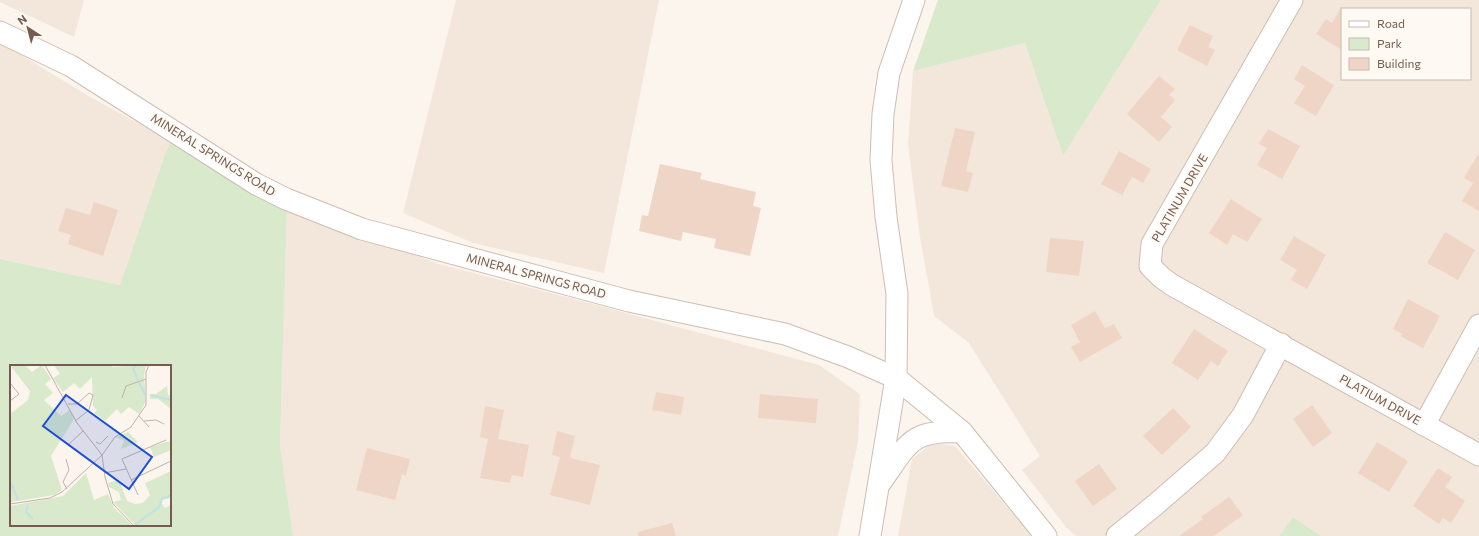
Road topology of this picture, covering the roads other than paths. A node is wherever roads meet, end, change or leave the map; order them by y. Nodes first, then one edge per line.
1 (914, 0) edge
2 (1292, 0) edge
3 (0, 32) edge
4 (1479, 325) edge
5 (1281, 344) junction
6 (896, 378) junction
7 (1424, 425) junction
8 (962, 432) junction
9 (1479, 455) edge
10 (879, 486) junction
11 (870, 536) edge
12 (1046, 536) edge
13 (1117, 536) edge

1 - 6 street
2 - 5 street, PLATINUM DRIVE
3 - 6 street, MINERAL SPRINGS ROAD
4 - 7 street
5 - 7 street, PLATIUM DRIVE
5 - 13 street
6 - 8 street, MINERAL SPRINGS ROAD
6 - 10 street
7 - 9 street, PLATIUM DRIVE
8 - 10 street
8 - 12 street, MINERAL SPRINGS ROAD
10 - 11 street

